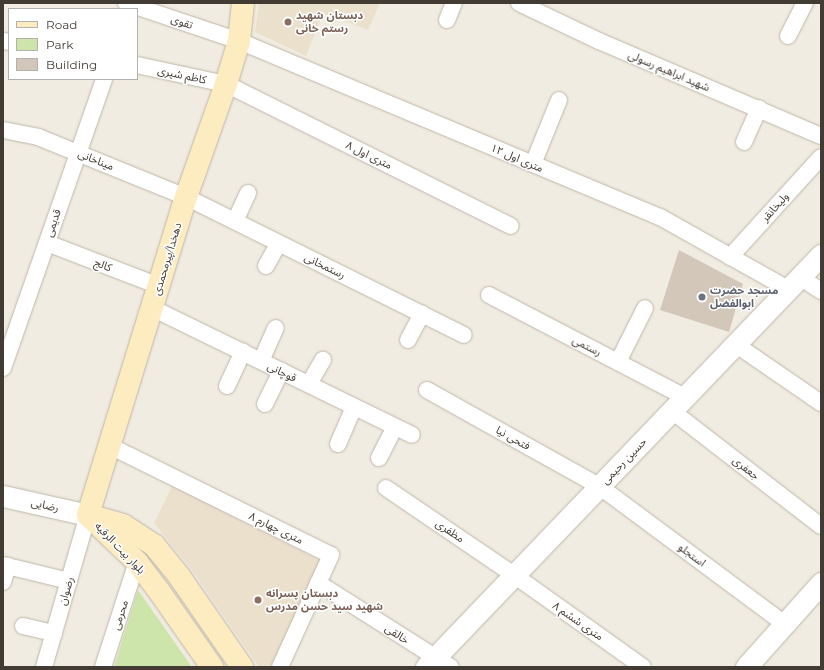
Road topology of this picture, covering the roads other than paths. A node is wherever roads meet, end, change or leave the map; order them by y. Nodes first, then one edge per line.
1 (126, 3) edge
2 (244, 3) edge
3 (454, 3) edge
4 (519, 3) edge
5 (805, 3) edge
6 (447, 20) dead end
7 (788, 36) dead end
8 (239, 41) junction
9 (138, 65) edge
10 (104, 80) edge
11 (226, 84) junction
12 (559, 100) dead end
13 (759, 108) junction
14 (3, 130) edge
15 (821, 136) edge
16 (744, 142) dead end
17 (78, 153) junction
18 (821, 157) edge
19 (533, 164) junction
20 (248, 193) dead end
21 (186, 197) junction
22 (235, 221) junction
23 (511, 226) dead end
24 (47, 243) junction
25 (279, 243) junction
26 (821, 255) edge
27 (730, 257) junction
28 (266, 266) dead end
29 (794, 283) junction
30 (159, 286) junction
31 (821, 291) edge
32 (489, 295) dead end
33 (152, 308) junction
34 (645, 308) dead end
35 (422, 314) junction
36 (276, 328) dead end
37 (464, 336) dead end
38 (408, 340) dead end
39 (735, 344) junction
40 (243, 352) junction
41 (323, 360) dead end
42 (261, 362) junction
43 (618, 362) junction
44 (3, 368) edge
45 (282, 371) junction
46 (309, 384) junction
47 (228, 386) dead end
48 (427, 390) dead end
49 (821, 403) edge
50 (265, 404) dead end
51 (678, 404) junction
52 (354, 407) junction
53 (395, 427) junction
54 (412, 435) dead end
55 (338, 444) dead end
56 (110, 446) junction
57 (379, 458) dead end
58 (599, 486) junction
59 (386, 488) dead end
60 (3, 496) edge
61 (88, 515) junction
62 (821, 526) edge
63 (137, 562) junction
64 (5, 565) edge
65 (514, 575) junction
66 (69, 581) junction
67 (3, 582) edge
68 (318, 583) junction
69 (821, 583) edge
70 (785, 624) junction
71 (23, 626) dead end
72 (54, 633) junction
73 (437, 664) edge
74 (44, 667) edge
75 (103, 667) edge
76 (212, 667) edge
77 (242, 667) edge
78 (280, 667) edge
79 (643, 667) edge
80 (746, 667) edge

1 - 8 street, تقوی
2 - 8 main road, دهخدا/پیرمحمدی
3 - 6 street
4 - 13 street, شهید ابراهیم رسولی
5 - 7 street
8 - 11 main road, دهخدا/پیرمحمدی
8 - 19 street, ۱۲ متری اول
9 - 11 street, کاظم شیری
10 - 17 street, قدیمی
11 - 21 main road, دهخدا/پیرمحمدی
11 - 23 street, ۸ متری اول
12 - 19 street
13 - 15 street, شهید ابراهیم رسولی
13 - 16 street
14 - 17 street, میناخانی
17 - 21 street, میناخانی
17 - 24 street, قدیمی
18 - 27 street, ولیخانقر
19 - 27 street, ۱۲ متری اول
20 - 22 street
21 - 22 street, رستمخانی
21 - 30 main road, دهخدا/پیرمحمدی
22 - 25 street, رستمخانی
24 - 30 street, کالج
24 - 44 street, قدیمی
25 - 28 street
25 - 35 street, رستمخانی
26 - 29 street, حسین رحیمی
27 - 29 street, ۱۲ متری اول
29 - 31 street, ۱۲ متری اول
29 - 39 street, حسین رحیمی
30 - 33 main road, دهخدا/پیرمحمدی
32 - 43 street, رستمی
33 - 40 street, قوچانی
33 - 56 main road, دهخدا/پیرمحمدی
34 - 43 street
35 - 37 street, رستمخانی
35 - 38 street
36 - 42 street
39 - 49 street
39 - 51 street, حسین رحیمی
40 - 42 street, قوچانی
40 - 47 street
41 - 46 street
42 - 45 street, قوچانی
43 - 51 street, رستمی
45 - 46 street, قوچانی
45 - 50 street
46 - 52 street, قوچانی
48 - 58 street, فتحی نیا
51 - 58 street, حسین رحیمی
51 - 62 street, جعفری
52 - 53 street, قوچانی
52 - 55 street
53 - 54 street, قوچانی
53 - 57 street
56 - 61 main road, دهخدا/پیرمحمدی
56 - 68 street, ۸ متری چهارم
58 - 65 street, حسین رحیمی
58 - 70 street, استجلو
59 - 65 street, مظفری
60 - 61 street, رضایی
61 - 63 main road, بلوار بیت الرقیه
61 - 66 street, رضوان
61 - 77 main road, بلوار بیت الرقیه
63 - 75 street, محرمی
63 - 76 main road, بلوار بیت الرقیه
64 - 66 street
64 - 67 street
65 - 73 street, حسین رحیمی
65 - 79 street, ۸ متری ششم
66 - 72 street, رضوان
68 - 73 street, خالقی
68 - 78 street, ۸ متری چهارم
69 - 70 street
70 - 80 street
71 - 72 street
72 - 74 street, رضوان

